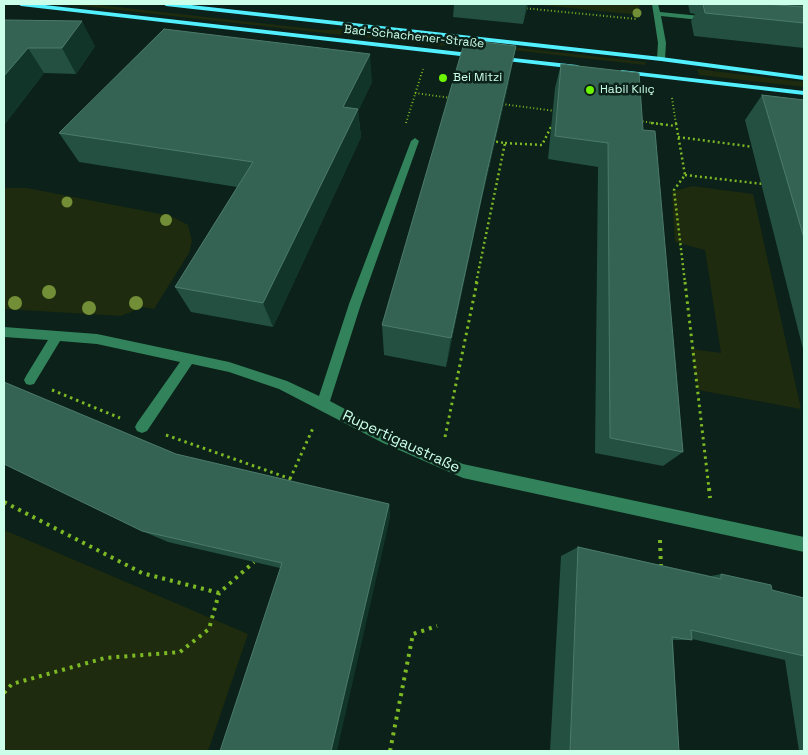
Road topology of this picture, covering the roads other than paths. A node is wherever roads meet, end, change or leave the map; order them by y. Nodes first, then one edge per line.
1 (21, 4) edge
2 (166, 4) edge
3 (655, 4) edge
4 (657, 18) junction
5 (718, 20) edge
6 (482, 56) edge
7 (492, 57) edge
8 (661, 59) junction
9 (588, 68) edge
10 (616, 71) edge
11 (655, 76) junction
12 (804, 78) edge
13 (804, 93) edge
14 (415, 141) dead end
15 (4, 332) edge
16 (57, 335) junction
17 (190, 359) junction
18 (30, 380) dead end
19 (323, 404) junction
20 (142, 427) dead end
21 (804, 545) edge

1 - 6 main road, Bad-Schachener-Straße
2 - 8 main road, Bad-Schachener-Straße
3 - 4 street
4 - 5 street
4 - 8 street
7 - 9 main road, Bad-Schachener-Straße
8 - 11 main road
8 - 12 main road, Bad-Schachener-Straße
10 - 11 main road
11 - 13 main road
14 - 19 street
15 - 16 street, Rupertigaustraße
16 - 17 street, Rupertigaustraße
16 - 18 street
17 - 19 street, Rupertigaustraße
17 - 20 street
19 - 21 street, Rupertigaustraße

